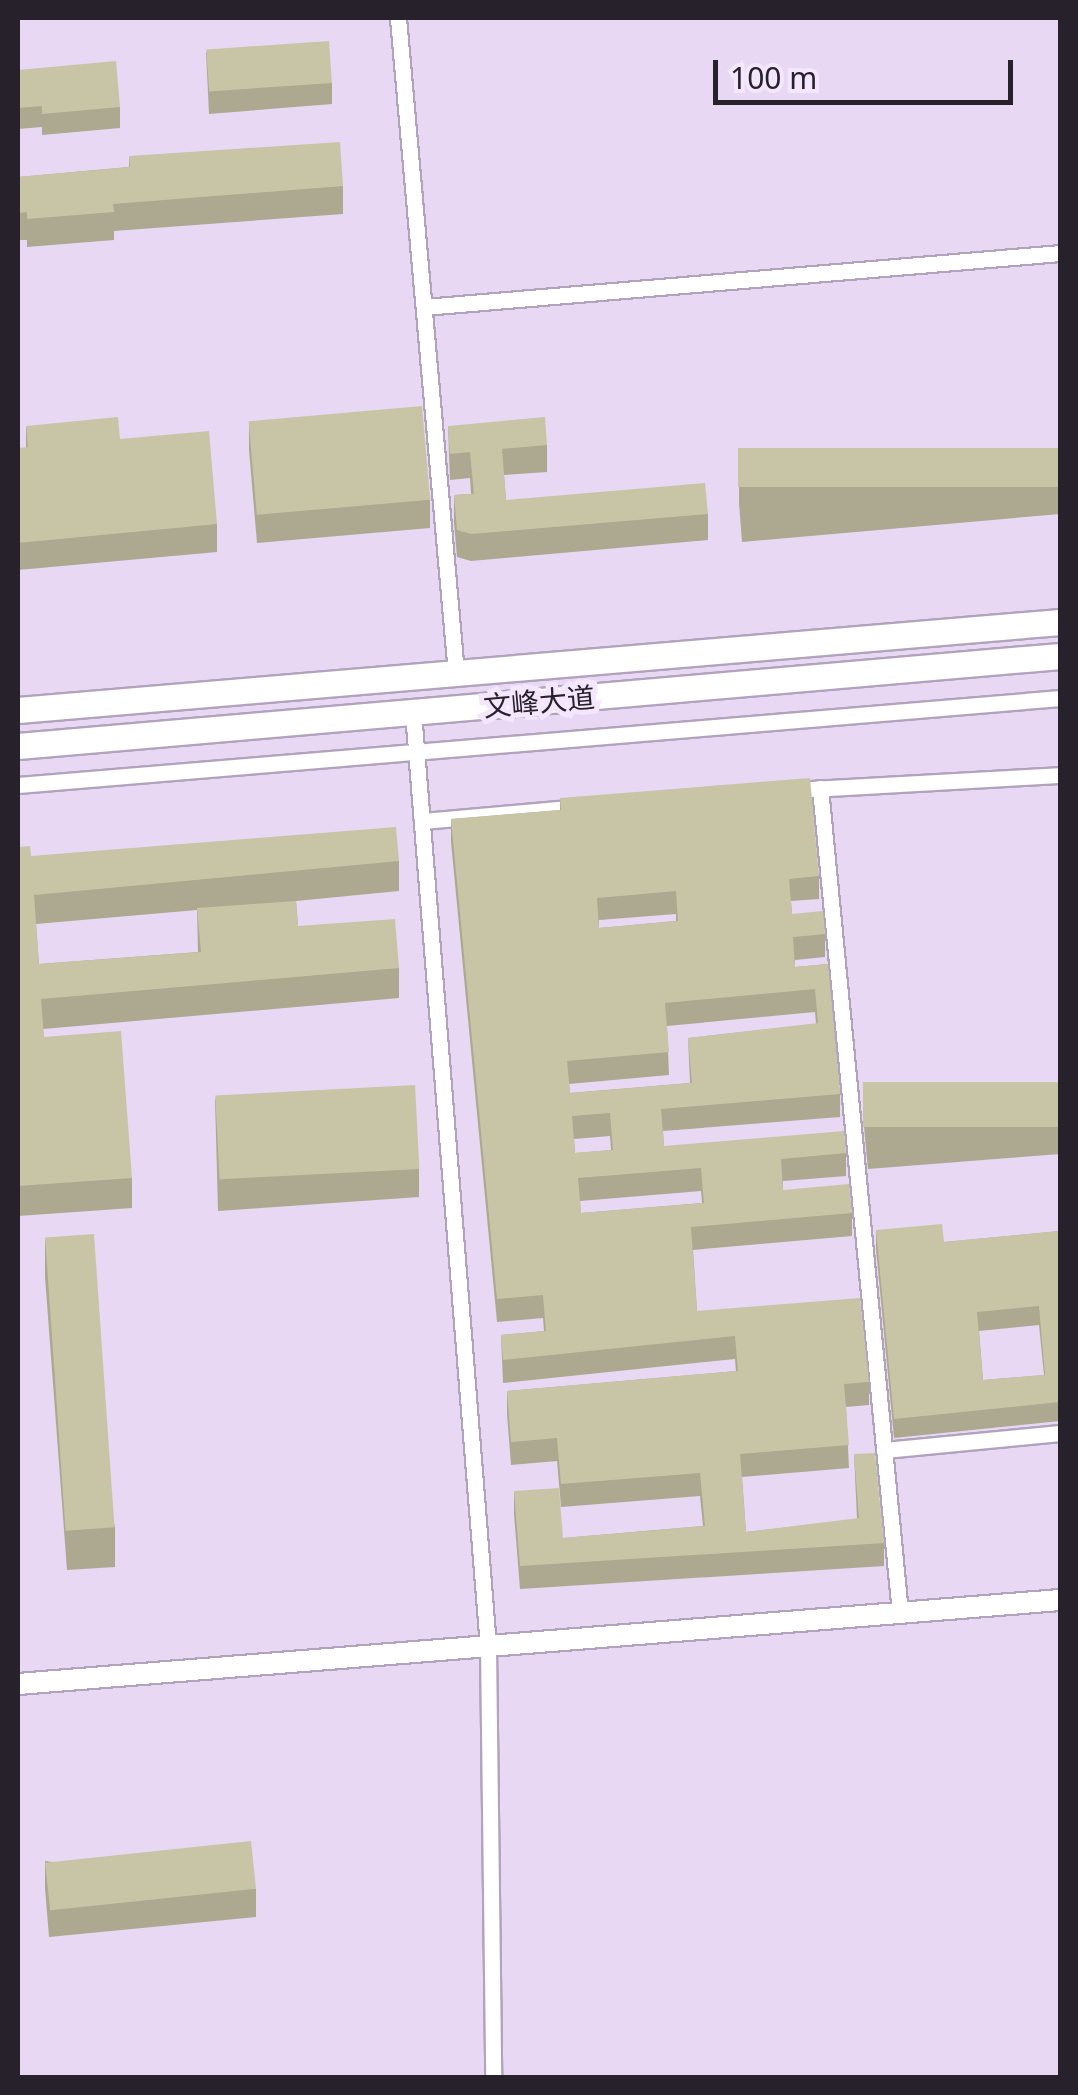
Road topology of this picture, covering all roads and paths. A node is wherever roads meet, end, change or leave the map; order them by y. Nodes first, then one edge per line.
1 (398, 18) edge
2 (1060, 253) edge
3 (424, 307) junction
4 (1060, 622) edge
5 (1060, 656) edge
6 (456, 673) junction
7 (1060, 698) edge
8 (18, 710) edge
9 (413, 712) junction
10 (18, 746) edge
11 (416, 752) junction
12 (1060, 775) edge
13 (18, 785) edge
14 (820, 788) junction
15 (784, 791) edge
16 (607, 805) edge
17 (422, 821) junction
18 (870, 1107) edge
19 (851, 1108) junction
20 (1060, 1433) edge
21 (884, 1450) junction
22 (1060, 1600) edge
23 (900, 1613) junction
24 (488, 1646) junction
25 (18, 1684) edge
26 (493, 2078) edge

1 - 3 street
2 - 3 street
3 - 6 street
4 - 6 main road, 文峰大道
5 - 9 main road, 文峰大道
6 - 8 main road, 文峰大道
7 - 11 street
9 - 10 main road, 文峰大道
9 - 11 street
11 - 13 street
11 - 17 street
12 - 14 street
14 - 15 street
14 - 19 street
16 - 17 street
17 - 24 street
18 - 19 street
19 - 21 street
20 - 21 street
21 - 23 street
22 - 23 street
23 - 24 street
24 - 25 street
24 - 26 street

